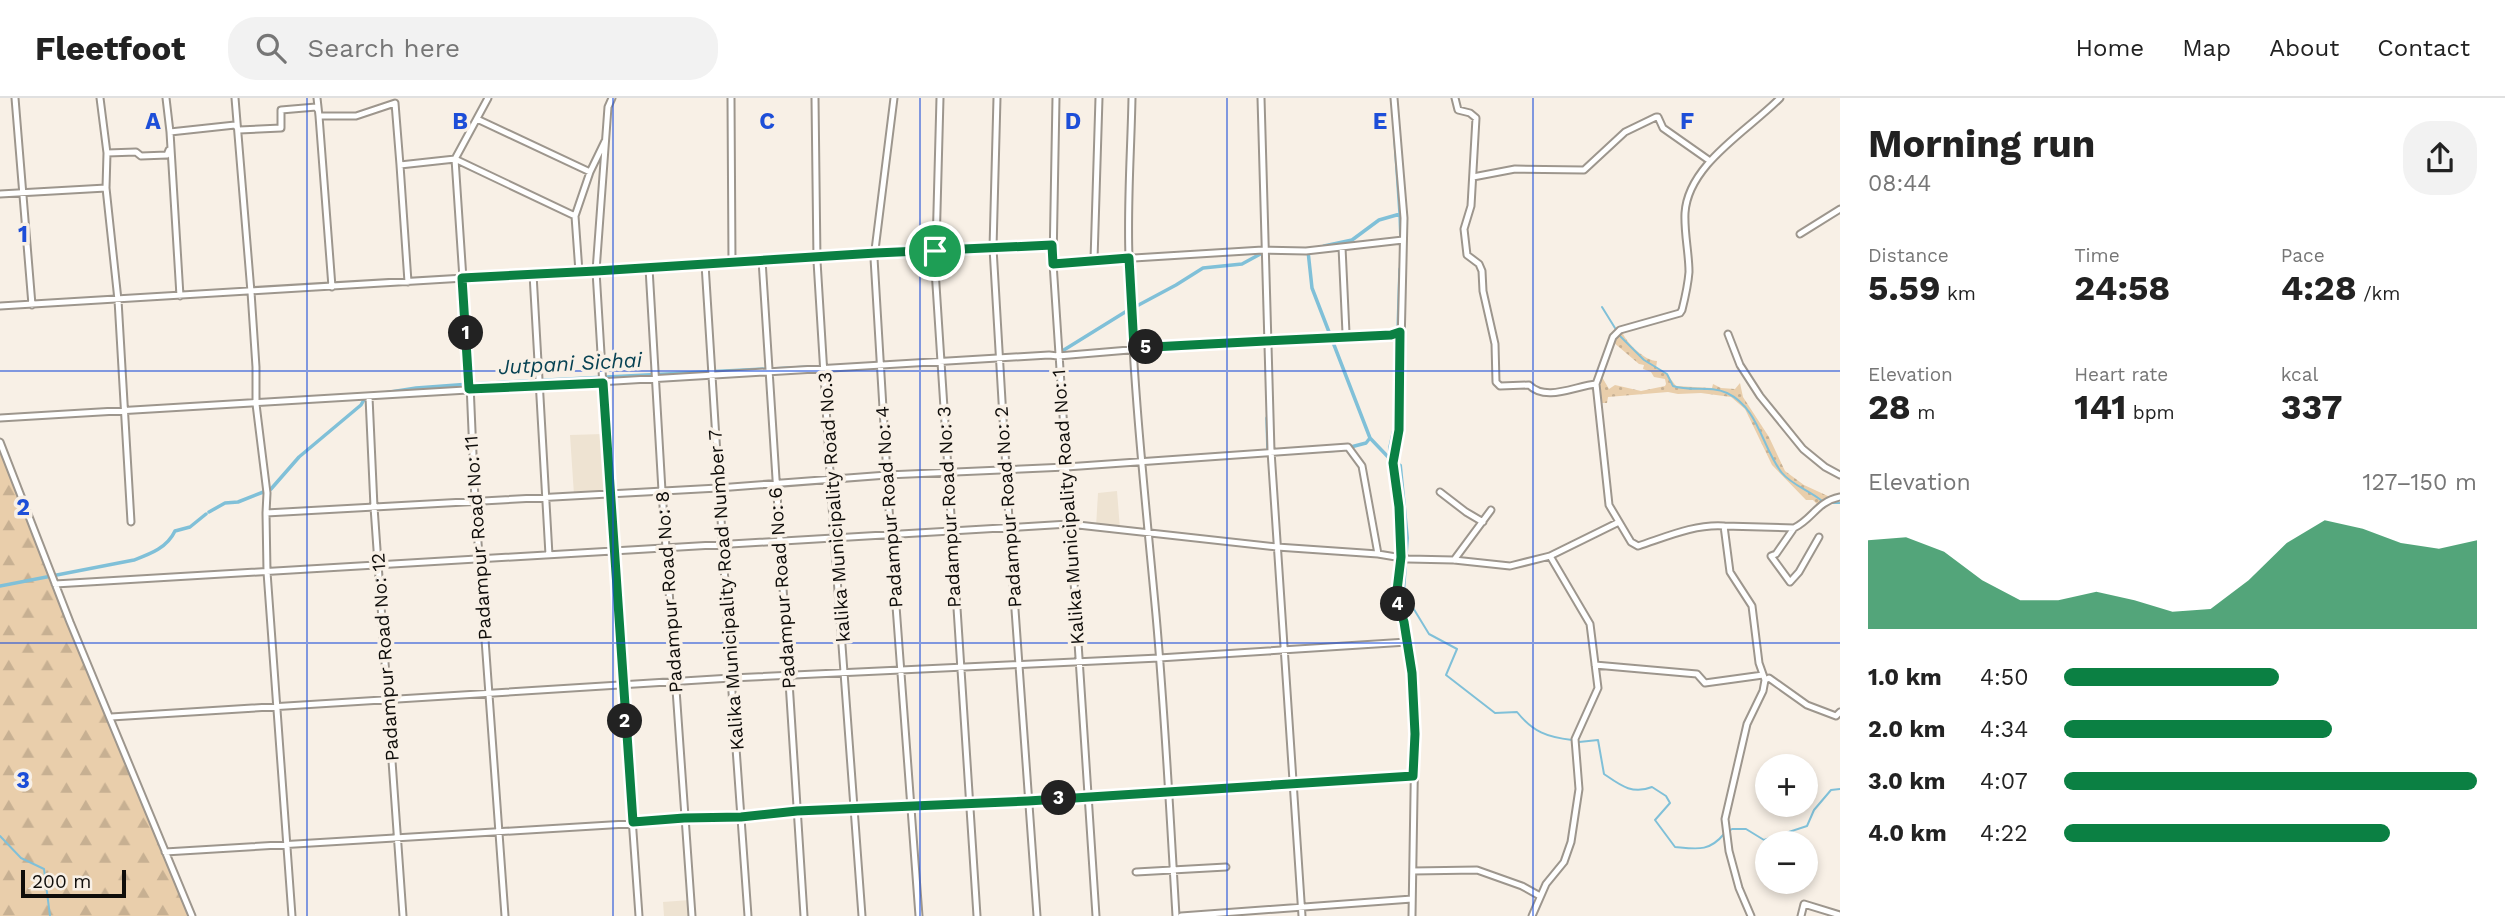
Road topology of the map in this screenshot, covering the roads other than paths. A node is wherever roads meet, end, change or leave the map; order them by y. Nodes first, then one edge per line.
1 (15, 98) edge
2 (100, 98) edge
3 (166, 98) edge
4 (235, 98) edge
5 (317, 98) edge
6 (488, 98) edge
7 (612, 98) edge
8 (731, 98) edge
9 (815, 98) edge
10 (894, 98) edge
11 (940, 98) edge
12 (997, 98) edge
13 (1056, 98) edge
14 (1098, 98) edge
15 (1132, 98) edge
16 (1261, 98) edge
17 (1394, 98) edge
18 (1455, 98) edge
19 (1780, 98) edge
20 (395, 100) edge
21 (319, 113) junction
22 (477, 119) junction
23 (239, 130) junction
24 (170, 132) junction
25 (605, 141) junction
26 (169, 150) junction
27 (107, 153) junction
28 (455, 159) junction
29 (1710, 161) junction
30 (400, 165) junction
31 (590, 172) junction
32 (1473, 177) junction
33 (106, 188) junction
34 (0, 194) edge
35 (24, 194) junction
36 (1840, 209) edge
37 (575, 216) junction
38 (1800, 234) dead end
39 (1403, 240) junction
40 (1052, 245) junction
41 (1342, 247) junction
42 (993, 248) junction
43 (1265, 250) junction
44 (935, 251) junction
45 (876, 253) junction
46 (818, 257) junction
47 (1129, 258) junction
48 (762, 260) junction
49 (1094, 260) junction
50 (732, 263) junction
51 (705, 264) junction
52 (1053, 264) junction
53 (649, 268) junction
54 (596, 271) junction
55 (579, 272) junction
56 (533, 274) junction
57 (462, 278) junction
58 (408, 282) junction
59 (332, 287) junction
60 (251, 292) junction
61 (180, 296) junction
62 (118, 300) junction
63 (32, 304) junction
64 (0, 306) edge
65 (1400, 332) junction
66 (1728, 334) dead end
67 (1344, 338) junction
68 (1268, 340) junction
69 (1134, 348) junction
70 (1058, 356) junction
71 (999, 358) junction
72 (941, 361) junction
73 (880, 365) junction
74 (825, 369) junction
75 (768, 373) junction
76 (712, 375) junction
77 (655, 379) junction
78 (603, 383) junction
79 (1596, 384) junction
80 (539, 385) junction
81 (469, 389) junction
82 (369, 397) junction
83 (256, 404) junction
84 (124, 410) junction
85 (0, 418) edge
86 (0, 442) edge
87 (1270, 453) junction
88 (1140, 461) junction
89 (1066, 467) junction
90 (1006, 468) junction
91 (947, 473) junction
92 (887, 475) junction
93 (1840, 475) edge
94 (831, 479) junction
95 (775, 483) junction
96 (718, 488) junction
97 (662, 491) junction
98 (1440, 492) dead end
99 (609, 493) junction
100 (546, 496) junction
101 (1840, 497) edge
102 (475, 500) junction
103 (374, 507) junction
104 (1491, 510) dead end
105 (266, 513) junction
106 (131, 522) dead end
107 (1483, 522) junction
108 (1619, 522) junction
109 (1069, 524) junction
110 (1724, 526) junction
111 (1010, 527) junction
112 (1794, 528) junction
113 (950, 531) junction
114 (1147, 533) junction
115 (891, 534) junction
116 (834, 537) junction
117 (1819, 537) dead end
118 (778, 540) junction
119 (722, 543) junction
120 (1277, 547) junction
121 (666, 548) junction
122 (613, 551) junction
123 (1378, 554) junction
124 (549, 555) junction
125 (1550, 556) junction
126 (1401, 557) junction
127 (479, 559) junction
128 (1454, 559) junction
129 (379, 565) junction
130 (267, 572) junction
131 (53, 579) junction
132 (1407, 642) junction
133 (1284, 650) junction
134 (1159, 658) junction
135 (1077, 662) junction
136 (1019, 663) junction
137 (1595, 665) junction
138 (959, 667) junction
139 (900, 671) junction
140 (845, 673) junction
141 (787, 676) junction
142 (1764, 677) junction
143 (731, 678) junction
144 (675, 683) junction
145 (622, 686) junction
146 (489, 694) junction
147 (388, 699) junction
148 (277, 708) junction
149 (1840, 712) edge
150 (111, 717) junction
151 (1413, 776) junction
152 (1293, 782) junction
153 (1168, 790) junction
154 (1087, 797) junction
155 (1028, 801) junction
156 (969, 804) junction
157 (910, 805) junction
158 (854, 809) junction
159 (797, 811) junction
160 (741, 817) junction
161 (684, 818) junction
162 (633, 822) junction
163 (498, 831) junction
164 (397, 836) junction
165 (288, 843) junction
166 (165, 852) junction
167 (1226, 867) dead end
168 (1173, 870) junction
169 (1413, 871) junction
170 (1136, 872) dead end
171 (1540, 896) junction
172 (1412, 899) junction
173 (1302, 908) junction
174 (1840, 915) edge
175 (192, 916) edge
176 (292, 916) edge
177 (403, 916) edge
178 (505, 916) edge
179 (639, 916) edge
180 (692, 916) edge
181 (748, 916) edge
182 (804, 916) edge
183 (862, 916) edge
184 (919, 916) edge
185 (977, 916) edge
186 (1037, 916) edge
187 (1096, 916) edge
188 (1178, 916) edge
189 (1302, 916) edge
190 (1412, 916) edge
191 (1532, 916) edge
192 (1751, 916) edge
193 (1801, 916) edge

1 - 35 street
2 - 27 street
3 - 24 street
4 - 23 street
5 - 21 street
6 - 22 street
7 - 25 street
8 - 50 street
9 - 46 street, kalika Municipality Road No.3
10 - 45 street, Padampur Road No: 4
11 - 44 street, Padampur Road No: 3
12 - 42 street, Padampur Road No: 2
13 - 40 street, Kalika Municipality Road No: 1
14 - 49 street
15 - 47 street
16 - 43 street
17 - 39 street
18 - 32 street
19 - 29 street
20 - 21 street
20 - 30 street
21 - 23 street
21 - 59 street
22 - 28 street
22 - 31 street
23 - 24 street
23 - 60 street
24 - 26 street
25 - 31 street
25 - 54 street
26 - 27 street
26 - 61 street
27 - 33 street
28 - 30 street
28 - 37 street
28 - 57 street, Padampur Road No: 11
29 - 32 street
29 - 79 street
30 - 58 street
31 - 37 street
32 - 79 street
33 - 35 street
33 - 62 street
34 - 35 street
35 - 63 street
36 - 38 street
37 - 55 street
39 - 41 street
39 - 65 street
40 - 42 street
40 - 52 street, Kalika Municipality Road No: 1
41 - 43 street
41 - 67 street
42 - 44 street
42 - 71 street, Padampur Road No: 2
43 - 47 street
43 - 68 street
44 - 45 street
44 - 72 street, Padampur Road No: 3
45 - 46 street
45 - 73 street, Padampur Road No: 4
46 - 48 street
46 - 74 street, kalika Municipality Road No.3
47 - 49 street
47 - 69 street
48 - 50 street
48 - 75 street, Padampur Road No: 6
49 - 52 street
50 - 51 street
51 - 53 street
51 - 76 street, Kalika Municipality Road Number 7
52 - 70 street, Kalika Municipality Road No: 1
53 - 54 street
53 - 77 street, Padampur Road No: 8
54 - 55 street
54 - 78 street
55 - 56 street
56 - 57 street
56 - 80 street
57 - 58 street
57 - 81 street, Padampur Road No: 11
58 - 59 street
59 - 60 street
60 - 61 street
60 - 83 street
61 - 62 street
62 - 63 street
62 - 84 street
63 - 64 street
65 - 67 street
65 - 126 street
66 - 93 street
67 - 68 street
68 - 69 street
68 - 87 street
69 - 70 street
69 - 88 street
70 - 71 street
70 - 89 street, Kalika Municipality Road No: 1
71 - 72 street
71 - 90 street, Padampur Road No: 2
72 - 73 street
72 - 91 street, Padampur Road No: 3
73 - 74 street
73 - 92 street, Padampur Road No: 4
74 - 75 street
74 - 94 street, kalika Municipality Road No.3
75 - 76 street
75 - 95 street, Padampur Road No: 6
76 - 77 street
76 - 96 street, Kalika Municipality Road Number 7
77 - 78 street
77 - 97 street, Padampur Road No: 8
78 - 80 street
78 - 99 street
79 - 108 street
80 - 81 street
80 - 100 street
81 - 82 street
81 - 102 street, Padampur Road No: 11
82 - 83 street
82 - 103 street, Padampur Road No: 12
83 - 84 street
83 - 105 street
84 - 85 street
84 - 106 street
86 - 131 street
87 - 88 street
87 - 120 street
87 - 123 street
88 - 89 street
88 - 114 street
89 - 90 street
89 - 109 street, Kalika Municipality Road No: 1
90 - 91 street
90 - 111 street, Padampur Road No: 2
91 - 92 street
91 - 113 street, Padampur Road No: 3
92 - 94 street
92 - 115 street, Padampur Road No: 4
94 - 95 street
94 - 116 street, kalika Municipality Road No.3
95 - 96 street
95 - 118 street, Padampur Road No: 6
96 - 97 street
96 - 119 street, Kalika Municipality Road Number 7
97 - 99 street
97 - 121 street, Padampur Road No: 8
98 - 107 street
99 - 100 street
99 - 122 street
100 - 102 street
100 - 124 street
101 - 112 street
102 - 103 street
102 - 127 street, Padampur Road No: 11
103 - 105 street
103 - 129 street, Padampur Road No: 12
104 - 107 street
105 - 130 street
107 - 128 street
108 - 110 street
108 - 125 street
109 - 111 street
109 - 114 street
109 - 135 street, Kalika Municipality Road No: 1
110 - 112 street
110 - 142 street
111 - 113 street
111 - 136 street, Padampur Road No: 2
112 - 117 street
113 - 115 street
113 - 138 street, Padampur Road No: 3
114 - 120 street
114 - 134 street
115 - 116 street
115 - 139 street, Padampur Road No: 4
116 - 118 street
116 - 140 street, kalika Municipality Road No.3
118 - 119 street
118 - 141 street, Padampur Road No: 6
119 - 121 street
119 - 143 street, Kalika Municipality Road Number 7
120 - 123 street
120 - 133 street
121 - 122 street
121 - 144 street, Padampur Road No: 8
122 - 124 street
122 - 145 street
123 - 126 street
124 - 127 street
125 - 128 street
125 - 137 street
126 - 128 street
126 - 132 street
127 - 129 street
127 - 146 street, Padampur Road No: 11
129 - 130 street
129 - 147 street, Padampur Road No: 12
130 - 131 street
130 - 148 street
131 - 150 street
132 - 133 street
132 - 151 street
133 - 134 street
133 - 152 street
134 - 135 street
134 - 153 street
135 - 136 street
135 - 154 street, Kalika Municipality Road No: 1
136 - 138 street
136 - 155 street, Padampur Road No: 2
137 - 142 street
137 - 171 street
138 - 139 street
138 - 156 street, Padampur Road No: 3
139 - 140 street
139 - 157 street, Padampur Road No: 4
140 - 141 street
140 - 158 street, kalika Municipality Road No.3
141 - 143 street
141 - 159 street, Padampur Road No: 6
142 - 149 street
142 - 192 street
143 - 144 street
143 - 160 street, Kalika Municipality Road Number 7
144 - 145 street
144 - 161 street, Padampur Road No: 8
145 - 146 street
145 - 162 street
146 - 147 street
146 - 163 street, Padampur Road No: 11
147 - 148 street
147 - 164 street, Padampur Road No: 12
148 - 150 street
148 - 165 street
150 - 166 street
151 - 152 street
151 - 169 street
152 - 153 street
152 - 173 street
153 - 154 street
153 - 168 street
154 - 155 street
154 - 187 street, Kalika Municipality Road No: 1
155 - 156 street
155 - 186 street, Padampur Road No: 2
156 - 157 street
156 - 185 street, Padampur Road No: 3
157 - 158 street
157 - 184 street, Padampur Road No: 4
158 - 159 street
158 - 183 street, kalika Municipality Road No.3
159 - 160 street
159 - 182 street, Padampur Road No: 6
160 - 161 street
160 - 181 street, Kalika Municipality Road Number 7
161 - 162 street
161 - 180 street, Padampur Road No: 8
162 - 163 street
162 - 179 street
163 - 164 street
163 - 178 street, Padampur Road No: 11
164 - 165 street
164 - 177 street, Padampur Road No: 12
165 - 166 street
165 - 176 street
166 - 175 street
167 - 168 street
168 - 170 street
168 - 188 street
169 - 171 street
169 - 172 street
171 - 191 street
172 - 173 street
172 - 190 street
173 - 188 street
173 - 189 street
174 - 193 street

